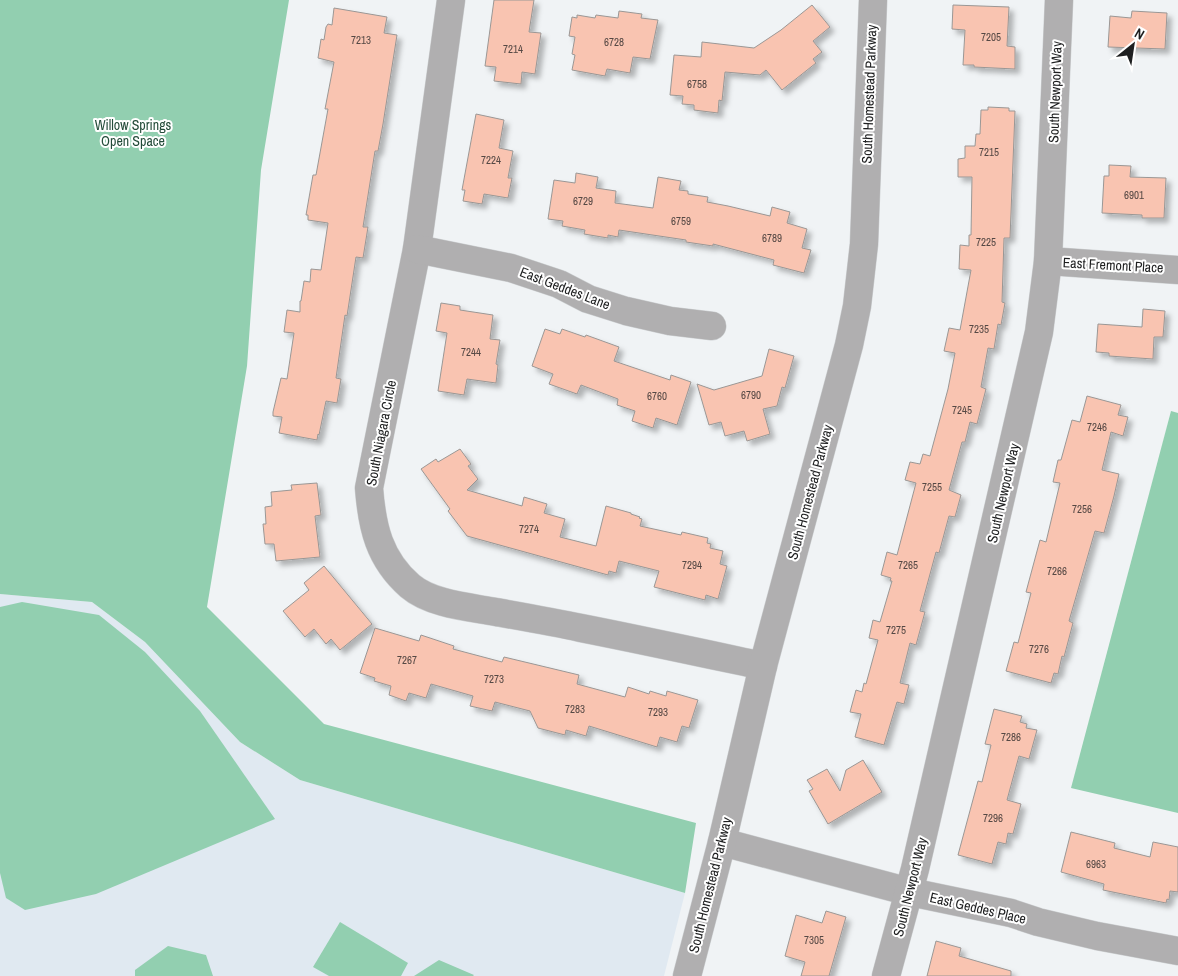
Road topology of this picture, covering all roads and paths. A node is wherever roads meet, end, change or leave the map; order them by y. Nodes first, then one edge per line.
1 (451, 0) edge
2 (873, 0) edge
3 (1059, 0) edge
4 (418, 249) junction
5 (1048, 261) junction
6 (1178, 270) edge
7 (712, 326) dead end
8 (763, 666) junction
9 (722, 842) junction
10 (910, 892) junction
11 (1178, 951) edge
12 (687, 976) edge
13 (886, 976) edge

1 - 4 street, South Niagara Circle
2 - 8 street, South Homestead Parkway
3 - 5 street, South Newport Way
4 - 7 street, East Geddes Lane
4 - 8 street, South Niagara Circle
5 - 6 street, East Fremont Place
5 - 10 street, South Newport Way
8 - 9 street, South Homestead Parkway
9 - 10 street, East Geddes Place
9 - 12 street, South Homestead Parkway
10 - 11 street, East Geddes Place
10 - 13 street, South Newport Way

